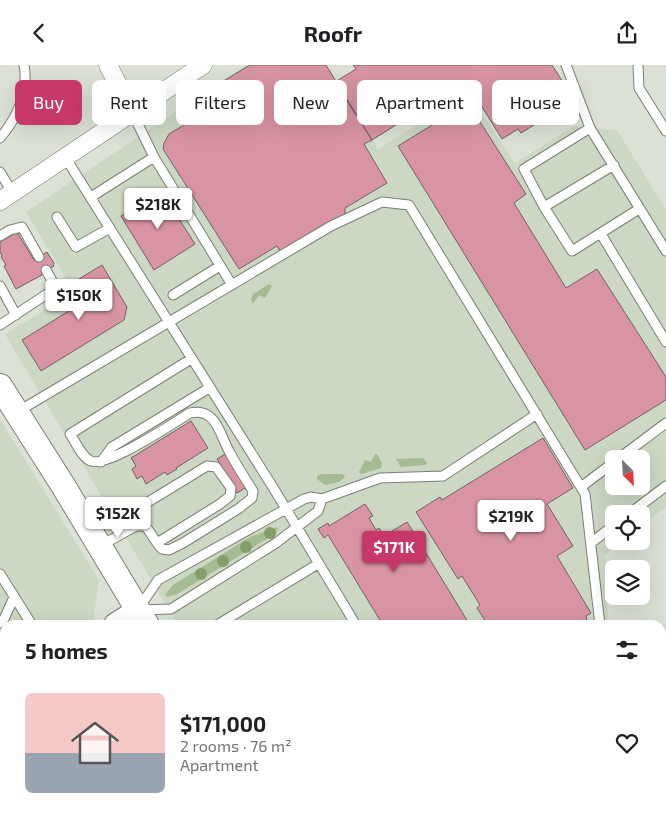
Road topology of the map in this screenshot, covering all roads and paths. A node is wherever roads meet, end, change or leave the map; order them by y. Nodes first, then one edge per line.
1 (24, 65) edge
2 (108, 65) edge
3 (203, 65) edge
4 (566, 65) edge
5 (638, 65) edge
6 (116, 80) edge
7 (166, 89) edge
8 (113, 125) edge
9 (138, 125) edge
10 (590, 129) junction
11 (666, 131) edge
12 (0, 138) edge
13 (65, 157) junction
14 (154, 157) junction
15 (614, 165) junction
16 (0, 172) edge
17 (6, 197) edge
18 (91, 197) junction
19 (544, 207) junction
20 (639, 209) junction
21 (57, 217) dead end
22 (110, 228) junction
23 (601, 234) junction
24 (0, 237) edge
25 (666, 251) edge
26 (39, 257) dead end
27 (220, 266) junction
28 (46, 270) dead end
29 (232, 285) junction
30 (0, 286) edge
31 (173, 295) dead end
32 (16, 315) junction
33 (169, 323) junction
34 (0, 325) edge
35 (666, 342) edge
36 (191, 359) junction
37 (0, 386) edge
38 (209, 388) junction
39 (18, 413) junction
40 (537, 414) junction
41 (666, 423) edge
42 (630, 450) edge
43 (101, 462) junction
44 (605, 469) edge
45 (666, 486) edge
46 (581, 487) junction
47 (322, 499) junction
48 (641, 505) edge
49 (285, 509) junction
50 (135, 510) junction
51 (84, 520) junction
52 (146, 526) junction
53 (296, 528) junction
54 (605, 532) edge
55 (157, 543) junction
56 (591, 543) junction
57 (100, 546) junction
58 (318, 564) junction
59 (0, 574) edge
60 (14, 597) junction
61 (142, 618) edge
62 (3, 620) edge
63 (29, 620) edge
64 (225, 620) edge
65 (353, 620) edge
66 (599, 620) edge

1 - 12 lane
2 - 6 street
3 - 7 street
4 - 10 lane
5 - 11 lane
8 - 13 street
9 - 14 lane
10 - 15 lane
10 - 19 lane
13 - 17 street
13 - 18 lane
14 - 18 lane
14 - 27 lane
15 - 19 lane
15 - 20 lane
16 - 17 lane
18 - 22 lane
19 - 23 lane
20 - 23 lane
20 - 25 lane
21 - 22 lane
22 - 33 lane
23 - 35 lane
24 - 26 lane
27 - 29 lane
27 - 31 lane
28 - 32 lane
29 - 33 lane
29 - 40 lane
30 - 32 lane
32 - 34 lane
33 - 36 lane
33 - 39 lane
36 - 38 lane
36 - 43 lane
37 - 39 main road
38 - 43 lane
38 - 49 lane
39 - 51 main road
40 - 46 lane
40 - 47 lane
41 - 42 lane
43 - 55 lane
44 - 46 lane
45 - 48 lane
46 - 56 lane
47 - 49 lane
47 - 53 lane
49 - 53 lane
49 - 61 lane
50 - 51 lane
50 - 52 lane
50 - 55 lane
51 - 57 main road
52 - 55 lane
52 - 57 lane
53 - 58 lane
53 - 61 lane
54 - 56 lane
56 - 66 lane
57 - 61 main road
58 - 64 lane
58 - 65 lane
59 - 60 lane
60 - 62 lane
60 - 63 lane

